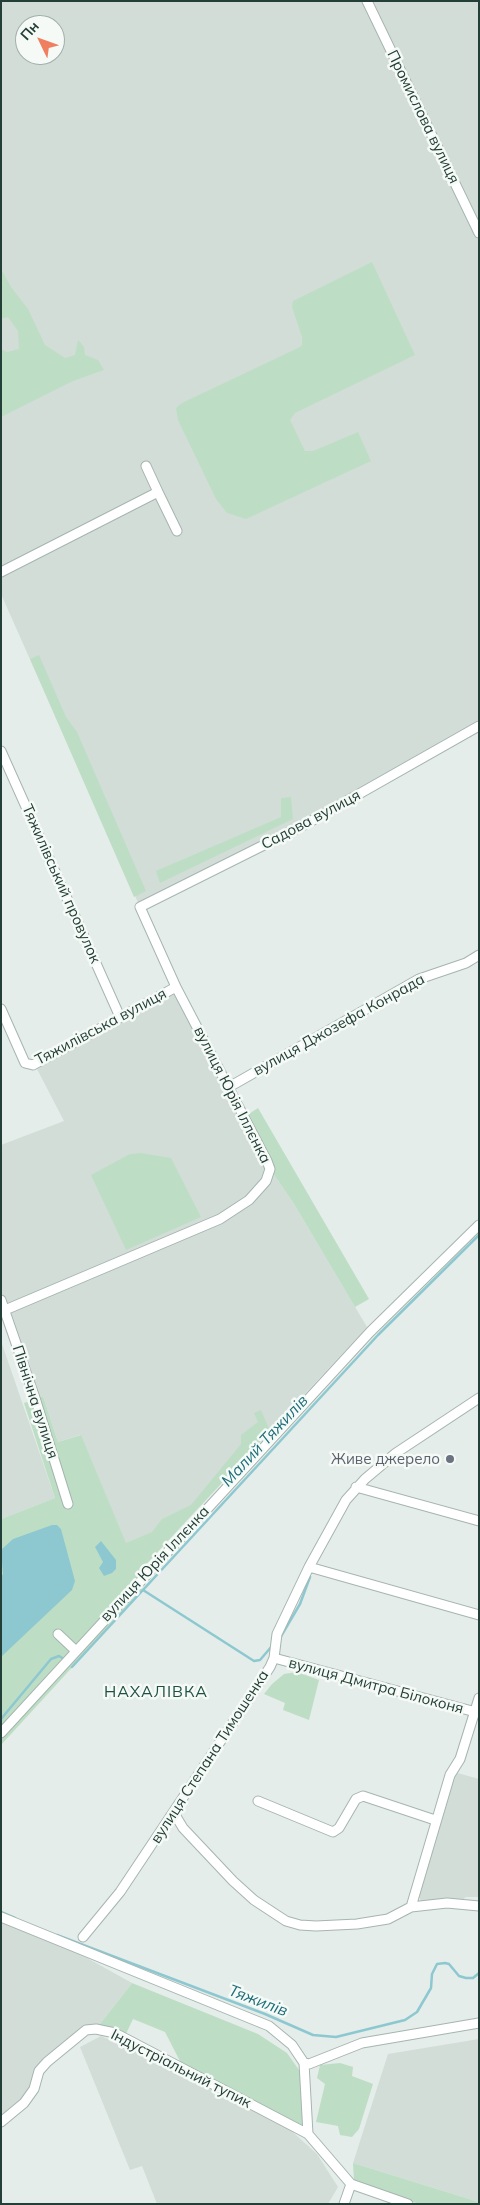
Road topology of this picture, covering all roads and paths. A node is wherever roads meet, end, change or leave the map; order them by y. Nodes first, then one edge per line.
1 (368, 1) edge
2 (479, 233) edge
3 (146, 466) dead end
4 (158, 492) junction
5 (177, 531) dead end
6 (1, 572) edge
7 (479, 726) edge
8 (1, 751) edge
9 (140, 907) joint
10 (479, 955) edge
11 (176, 987) junction
12 (1, 1009) edge
13 (120, 1017) junction
14 (229, 1087) junction
15 (479, 1225) edge
16 (1, 1300) edge
17 (5, 1310) junction
18 (479, 1398) edge
19 (356, 1487) junction
20 (68, 1504) dead end
21 (479, 1522) edge
22 (309, 1567) junction
23 (479, 1615) edge
24 (58, 1634) dead end
25 (76, 1651) junction
26 (274, 1658) junction
27 (479, 1698) edge
28 (477, 1712) edge
29 (1, 1733) edge
30 (258, 1801) dead end
31 (174, 1813) junction
32 (435, 1820) junction
33 (479, 1906) edge
34 (411, 1907) junction
35 (1, 1917) edge
36 (83, 1937) dead end
37 (479, 2022) edge
38 (304, 2063) junction
39 (1, 2122) edge
40 (308, 2134) junction
41 (351, 2184) junction
42 (344, 2204) edge
43 (408, 2204) edge

1 - 2 street, Промислова вулиця
3 - 4 street
4 - 5 street
4 - 6 street
7 - 9 street, Садова вулиця
8 - 13 street, Тяжилівський провулок
9 - 11 street, вулиця Юрія Іллєнка
10 - 14 street, вулиця Джозефа Конрада
11 - 13 street, Тяжилівська вулиця
11 - 14 street, вулиця Юрія Іллєнка
12 - 13 street, Тяжилівська вулиця
14 - 17 street, вулиця Юрія Іллєнка
15 - 25 street, вулиця Юрія Іллєнка
16 - 17 street, Північна вулиця
17 - 20 street, Північна вулиця
18 - 19 street, вулиця Степана Тимошенка
19 - 21 street
19 - 22 street, вулиця Степана Тимошенка
22 - 23 street
22 - 26 street, вулиця Степана Тимошенка
24 - 25 street
25 - 29 street, вулиця Юрія Іллєнка
26 - 28 street, вулиця Дмитра Білоконя
26 - 31 street, вулиця Степана Тимошенка
27 - 28 street
28 - 32 street
30 - 32 street
31 - 34 street
31 - 36 street, вулиця Степана Тимошенка
32 - 34 street
33 - 34 street
35 - 38 street
37 - 38 street
38 - 40 street
39 - 40 street, Індустріальний тупик
40 - 41 street
41 - 42 street
41 - 43 street

